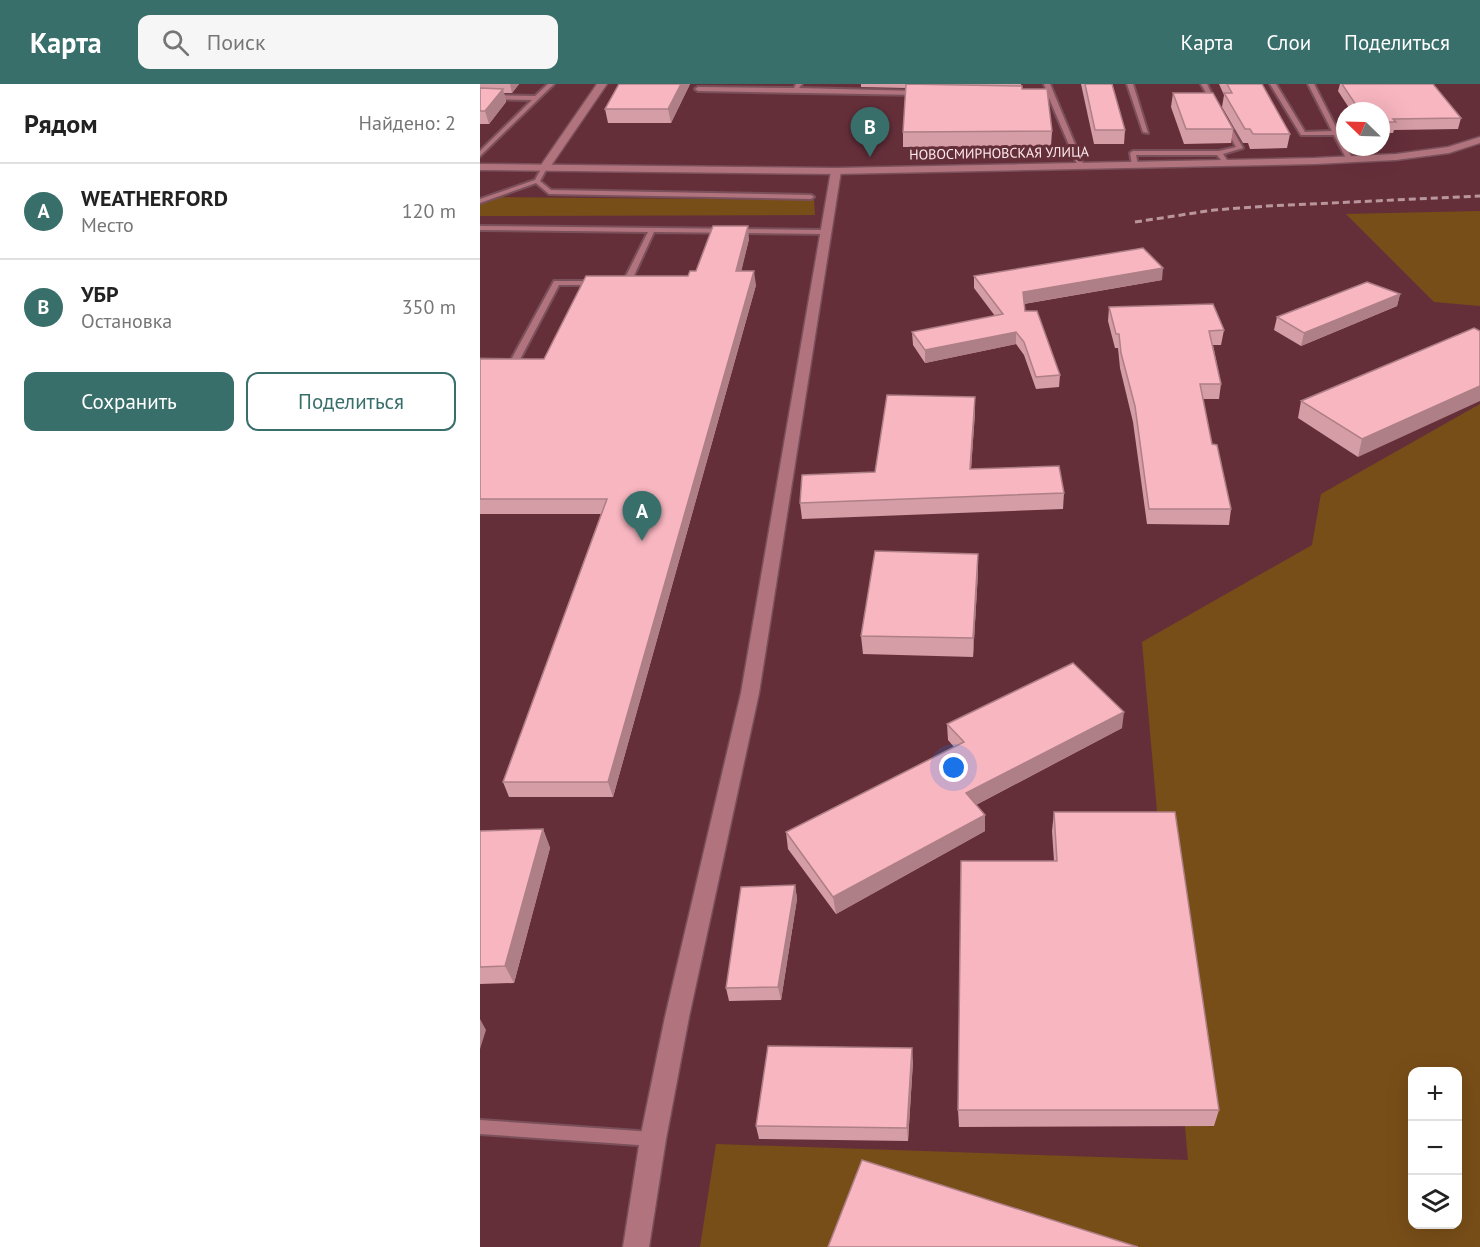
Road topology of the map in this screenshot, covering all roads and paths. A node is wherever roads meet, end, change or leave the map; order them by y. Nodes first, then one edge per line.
1 (551, 84) edge
2 (602, 84) edge
3 (1047, 84) edge
4 (1130, 84) edge
5 (1204, 84) edge
6 (1273, 84) edge
7 (1311, 84) edge
8 (797, 87) edge
9 (698, 89) dead end
10 (923, 93) edge
11 (1028, 95) edge
12 (1051, 96) junction
13 (480, 98) edge
14 (538, 98) junction
15 (1219, 112) edge
16 (1224, 121) edge
17 (1146, 132) dead end
18 (1336, 133) joint
19 (1480, 140) edge
20 (1219, 153) junction
21 (480, 154) edge
22 (1348, 156) edge
23 (1350, 160) junction
24 (1226, 163) junction
25 (1135, 165) junction
26 (1081, 166) junction
27 (480, 168) edge
28 (544, 168) junction
29 (836, 171) junction
30 (537, 181) junction
31 (811, 196) dead end
32 (480, 201) edge
33 (480, 228) edge
34 (651, 230) junction
35 (826, 232) junction
36 (615, 282) edge
37 (603, 283) edge
38 (480, 361) edge
39 (480, 1127) edge
40 (653, 1139) junction
41 (636, 1247) edge

1 - 14 lane
2 - 28 street
3 - 12 lane
4 - 17 lane
5 - 15 lane
6 - 18 lane
7 - 18 lane
8 - 9 lane
8 - 10 lane
11 - 12 lane
12 - 26 lane
13 - 14 lane
14 - 21 lane
16 - 20 lane
19 - 23 street, НОВОСМИРНОВСКАЯ УЛИЦА
20 - 24 lane
20 - 25 lane
22 - 23 lane
23 - 24 street, НОВОСМИРНОВСКАЯ УЛИЦА
24 - 25 street, НОВОСМИРНОВСКАЯ УЛИЦА
25 - 26 street, НОВОСМИРНОВСКАЯ УЛИЦА
26 - 29 street, НОВОСМИРНОВСКАЯ УЛИЦА
27 - 28 street, НОВОСМИРНОВСКАЯ УЛИЦА
28 - 29 street, НОВОСМИРНОВСКАЯ УЛИЦА
28 - 30 lane
29 - 35 street
30 - 31 lane
30 - 32 lane
33 - 34 lane
34 - 35 lane
34 - 36 lane
35 - 40 street
37 - 38 lane
39 - 40 lane
40 - 41 street

